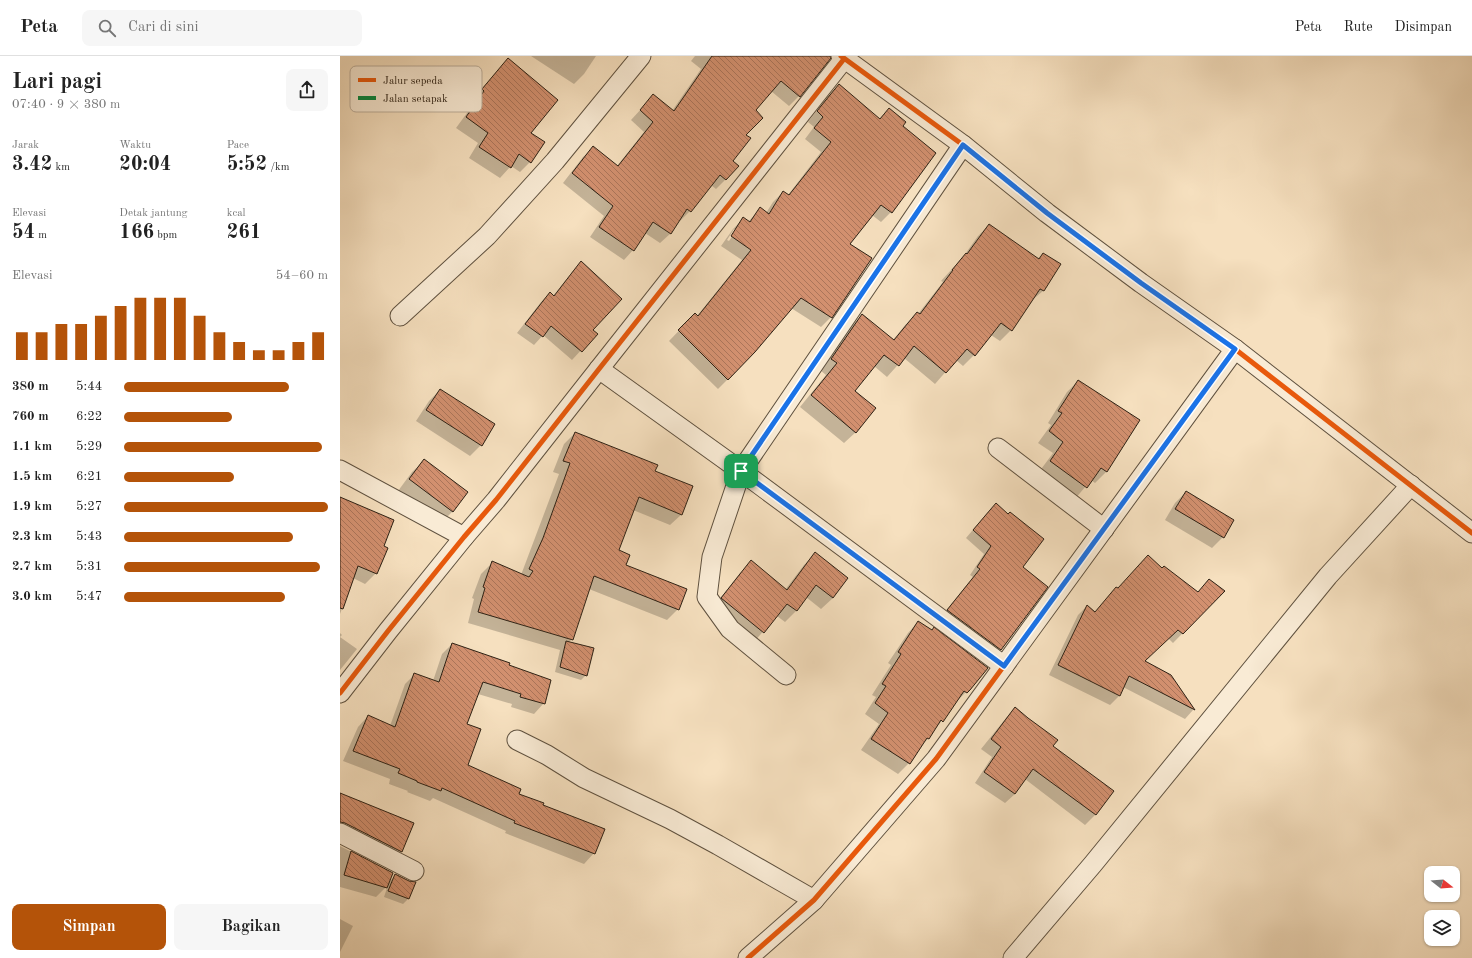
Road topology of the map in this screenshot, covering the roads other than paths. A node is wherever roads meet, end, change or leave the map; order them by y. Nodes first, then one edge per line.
1 (641, 56) edge
2 (843, 57) edge
3 (963, 145) junction
4 (400, 316) dead end
5 (1235, 349) junction
6 (599, 370) junction
7 (998, 448) dead end
8 (340, 470) edge
9 (741, 471) junction
10 (1411, 485) junction
11 (1104, 529) junction
12 (1472, 533) edge
13 (464, 537) junction
14 (1004, 666) junction
15 (786, 676) dead end
16 (340, 693) edge
17 (517, 740) dead end
18 (340, 833) edge
19 (414, 871) dead end
20 (814, 900) junction
21 (748, 958) edge
22 (1013, 958) edge

1 - 4 street
2 - 3 street
2 - 6 street
3 - 5 street
3 - 9 street
5 - 10 street
5 - 11 street
6 - 9 street
6 - 13 street
7 - 11 street
8 - 13 street
9 - 14 street
9 - 15 street
10 - 12 street
10 - 22 street
11 - 14 street
13 - 16 street
14 - 20 street
17 - 20 street
18 - 19 street
20 - 21 street

